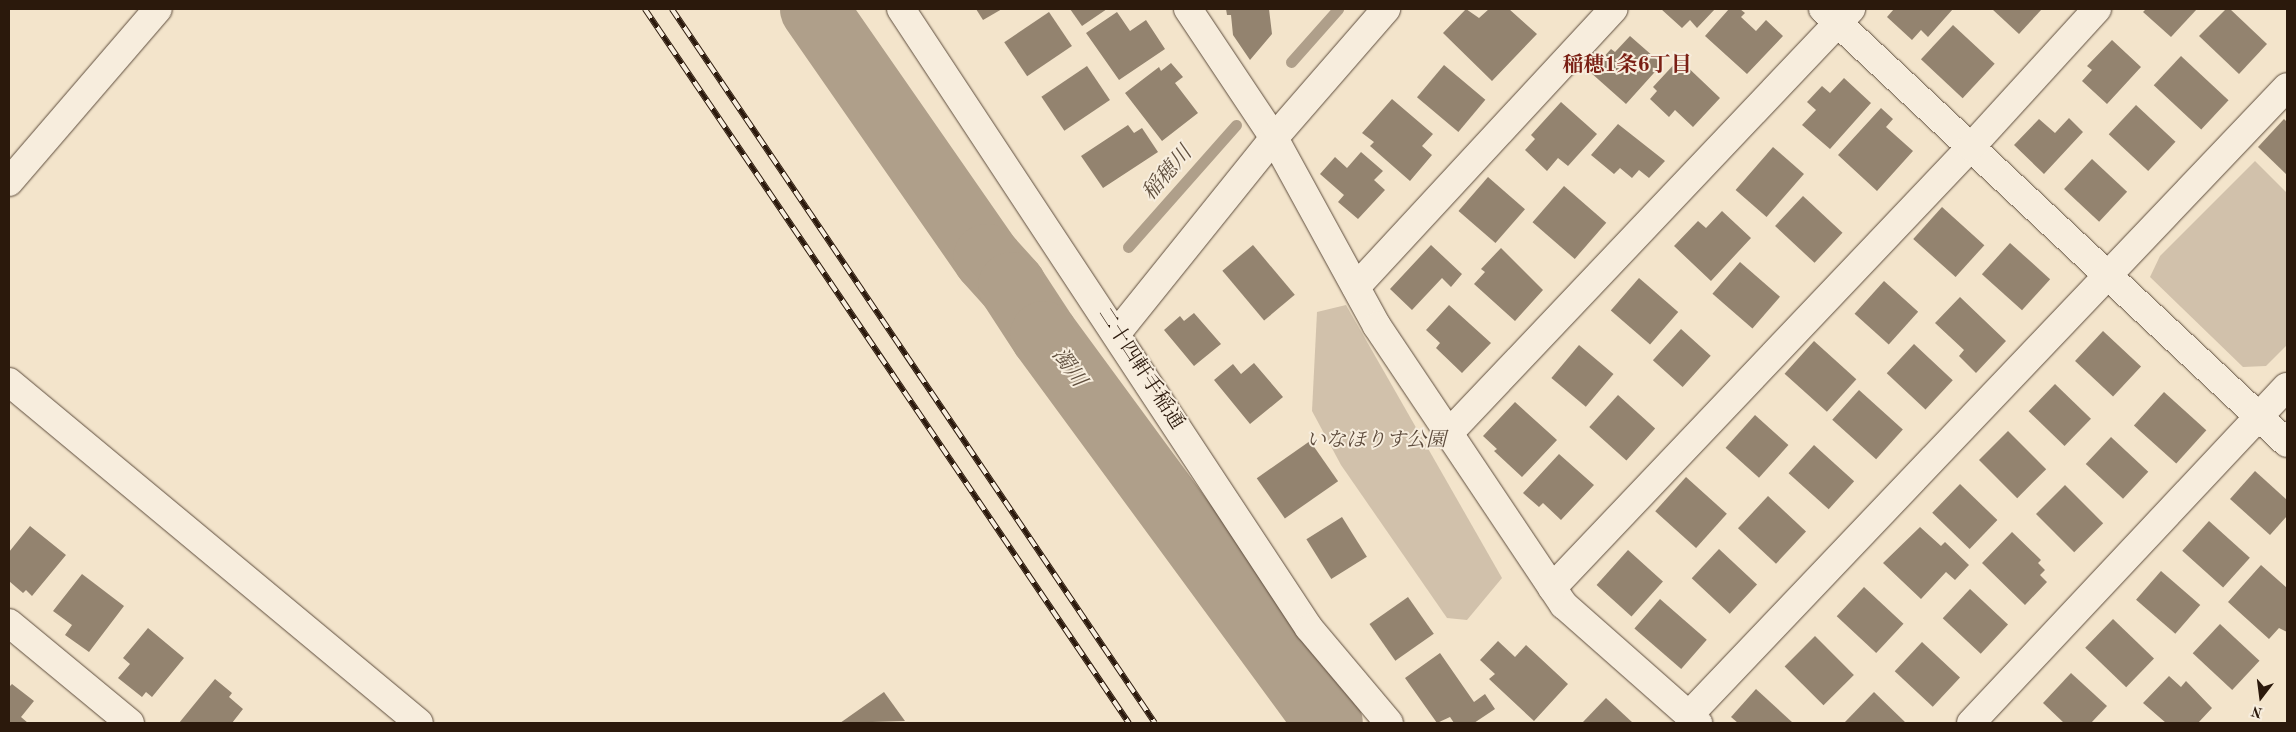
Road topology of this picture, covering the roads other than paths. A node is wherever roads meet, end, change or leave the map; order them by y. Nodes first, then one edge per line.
1 (158, 9) edge
2 (901, 9) edge
3 (1188, 9) edge
4 (1386, 9) edge
5 (1613, 9) edge
6 (2097, 9) edge
7 (1837, 13) edge
8 (2287, 86) edge
9 (1274, 138) junction
10 (1971, 147) junction
11 (9, 182) edge
12 (2108, 275) junction
13 (1356, 287) junction
14 (1117, 334) junction
15 (9, 382) edge
16 (2287, 387) edge
17 (2259, 417) junction
18 (1448, 434) junction
19 (2287, 443) edge
20 (1552, 588) junction
21 (9, 623) edge
22 (1694, 719) edge
23 (130, 723) edge
24 (419, 723) edge
25 (1389, 723) edge
26 (1972, 723) edge

1 - 11 street
2 - 14 street, 二十四軒手稲通
3 - 9 street
4 - 9 street
5 - 13 street
6 - 10 street
7 - 10 street
7 - 18 street
8 - 12 street
9 - 13 street
9 - 14 street
10 - 12 street
10 - 20 street
12 - 17 street
12 - 22 street
13 - 18 street
14 - 25 street, 二十四軒手稲通
15 - 24 street
16 - 17 street
17 - 19 street
17 - 26 street
18 - 20 street
20 - 22 street
21 - 23 street

